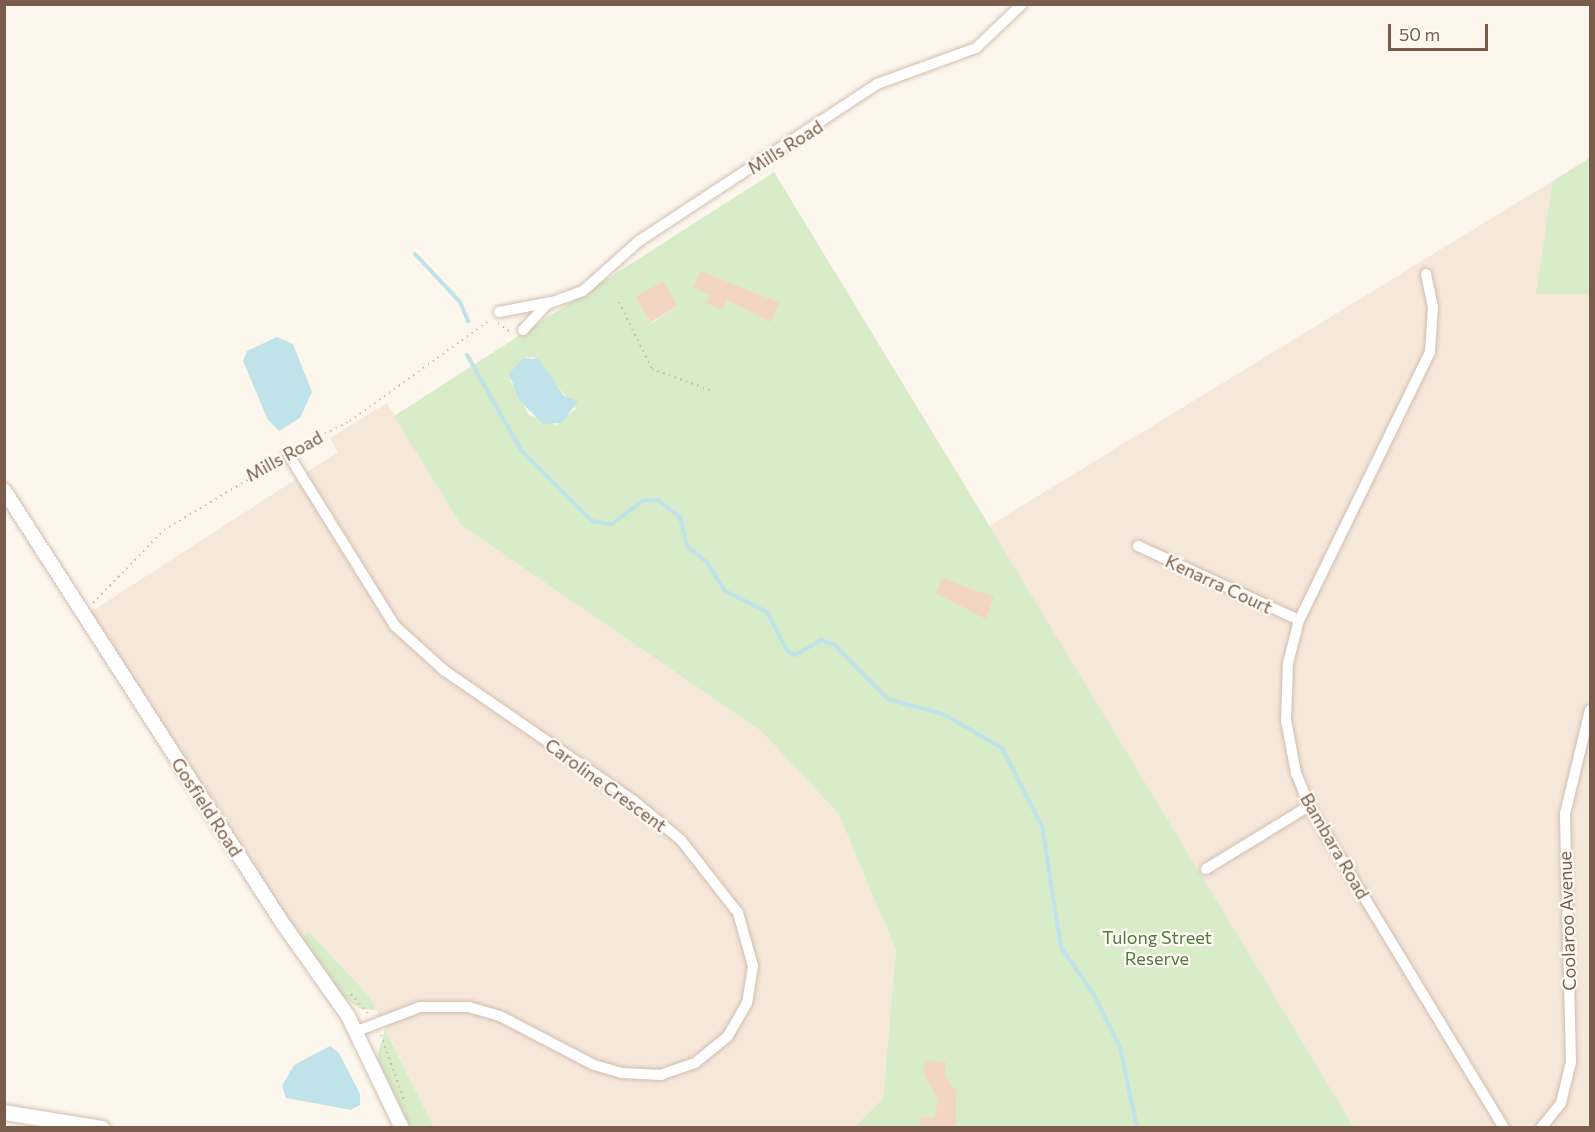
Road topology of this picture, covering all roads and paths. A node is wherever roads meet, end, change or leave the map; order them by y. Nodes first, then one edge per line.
1 (1022, 4) edge
2 (1426, 274) dead end
3 (552, 301) junction
4 (619, 302) dead end
5 (499, 312) junction
6 (523, 330) joint
7 (710, 390) dead end
8 (288, 454) junction
9 (4, 490) edge
10 (1138, 546) dead end
11 (81, 612) junction
12 (1299, 621) junction
13 (1590, 710) edge
14 (1310, 806) junction
15 (1206, 869) dead end
16 (357, 1031) junction
17 (4, 1112) edge
18 (102, 1128) edge
19 (402, 1128) edge
20 (1504, 1128) edge
21 (1541, 1128) edge

1 - 3 street, Mills Road
2 - 12 street, Bambara Road
3 - 5 street, Mills Road
3 - 6 street, Mills Road
4 - 7 path
5 - 6 path
5 - 8 path, Mills Road
8 - 11 path, Mills Road
8 - 16 street, Caroline Crescent
9 - 11 street, Gosfield Road
10 - 12 street, Kenarra Court
11 - 16 street, Gosfield Road
12 - 14 street, Bambara Road
13 - 21 street, Coolaroo Avenue
14 - 15 street
14 - 20 street, Bambara Road
16 - 19 street, Gosfield Road
17 - 18 main road

